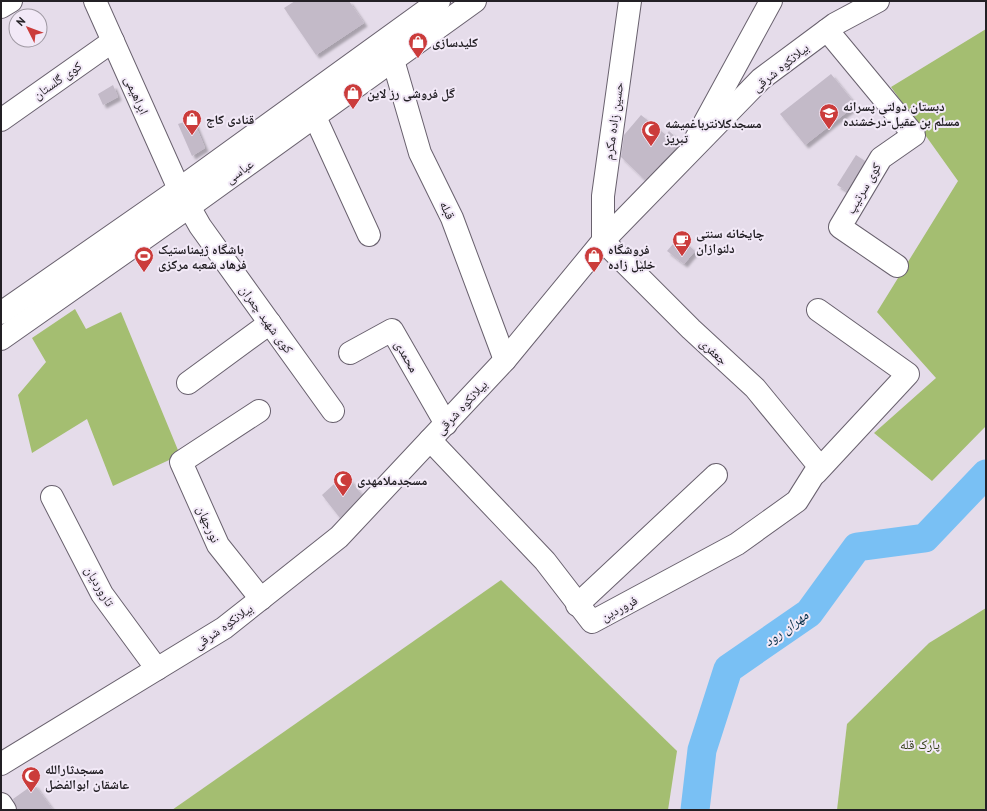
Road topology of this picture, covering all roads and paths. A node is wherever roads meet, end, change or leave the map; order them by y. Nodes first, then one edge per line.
1 (11, 1) edge
2 (95, 1) edge
3 (439, 1) edge
4 (474, 1) edge
5 (630, 1) edge
6 (771, 1) edge
7 (878, 1) edge
8 (1, 7) edge
9 (827, 30) junction
10 (386, 40) junction
11 (113, 41) junction
12 (394, 60) junction
13 (315, 116) junction
14 (1, 120) edge
15 (688, 154) junction
16 (184, 198) junction
17 (369, 235) dead end
18 (603, 242) junction
19 (897, 266) dead end
20 (818, 310) dead end
21 (1, 313) edge
22 (270, 324) junction
23 (1, 339) edge
24 (350, 353) dead end
25 (505, 360) junction
26 (188, 383) dead end
27 (259, 411) dead end
28 (333, 411) dead end
29 (446, 424) junction
30 (430, 440) junction
31 (817, 470) junction
32 (716, 475) dead end
33 (52, 497) dead end
34 (261, 599) junction
35 (577, 605) junction
36 (157, 669) junction
37 (1, 764) edge
38 (1, 804) edge
39 (5, 810) edge

1 - 8 street
2 - 11 street, ابراهیمی
3 - 10 street, عباسى
4 - 12 street, عباسى
5 - 18 street, حسین زاده مکرم
6 - 15 street
7 - 9 street, بیلانکوه شرقی
9 - 15 street, بیلانکوه شرقی
9 - 19 street, کوی سرتیپ
10 - 12 street, قبله
10 - 16 street, عباسى
11 - 14 street, کوی گلستان
11 - 16 street, ابراهیمی
12 - 13 street, عباسى
12 - 25 street, قبله
13 - 16 street, عباسى
13 - 17 street
15 - 18 street, بیلانکوه شرقی
16 - 21 street, عباسى
16 - 22 street, کوی شهید چمران
16 - 23 street, عباسى
18 - 25 street, بیلانکوه شرقی
18 - 31 street, جعفری
20 - 31 street
22 - 26 street
22 - 28 street, کوی شهید چمران
24 - 29 street, محمدی
25 - 29 street, بیلانکوه شرقی
27 - 34 street, نورجهان
29 - 30 street, بیلانکوه شرقی
30 - 34 street, بیلانکوه شرقی
30 - 35 street, فروردین
31 - 35 street, فروردین
32 - 35 street
33 - 36 street, تاروردیان
34 - 36 street, بیلانکوه شرقی
36 - 37 street, بیلانکوه شرقی
38 - 39 street

